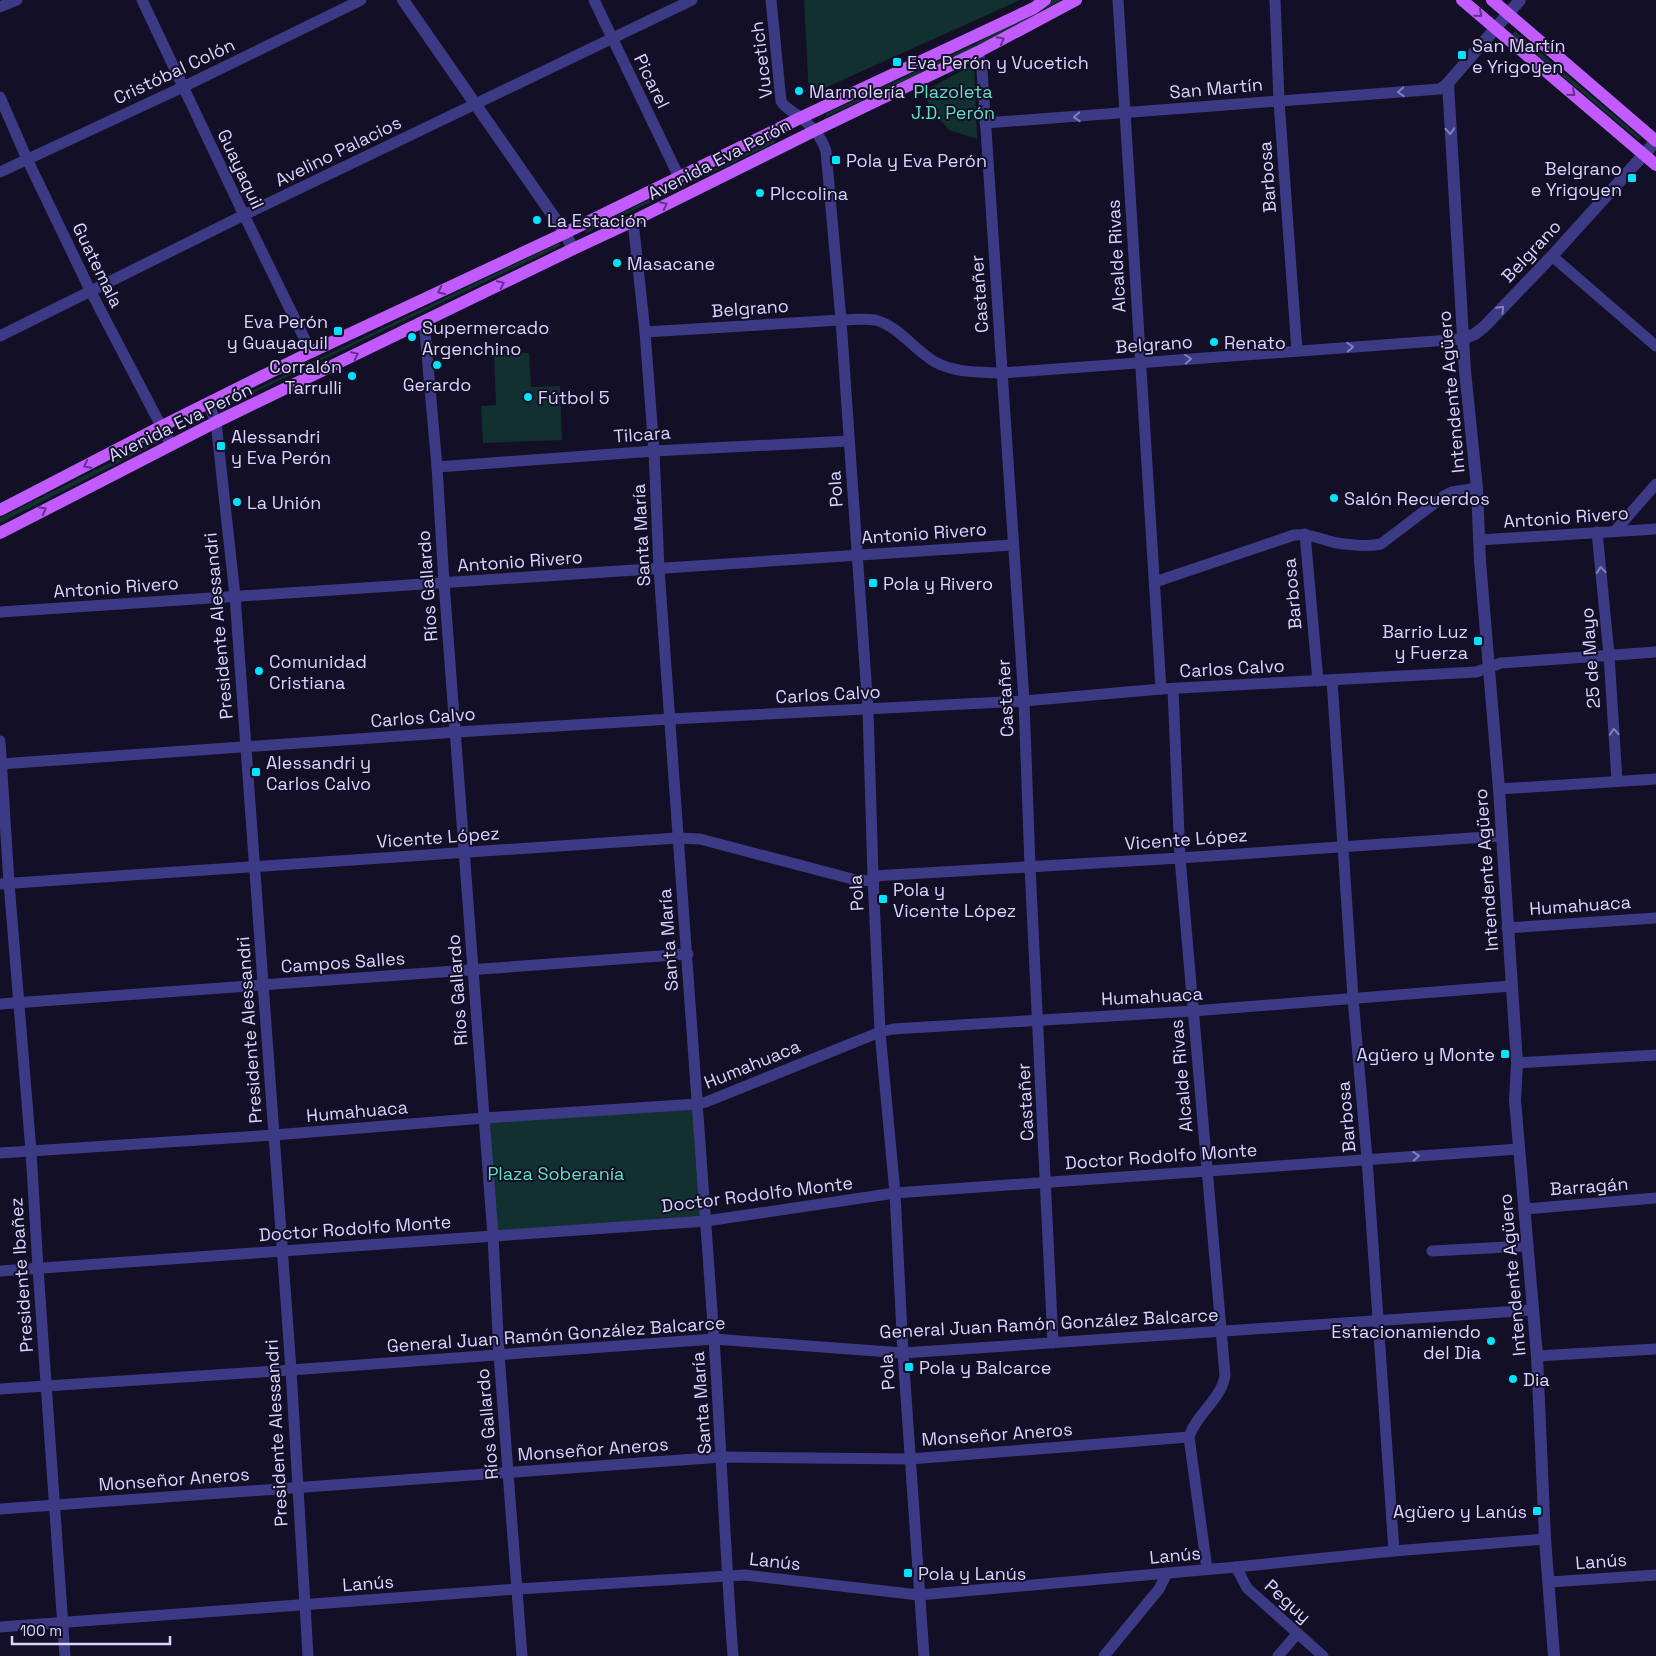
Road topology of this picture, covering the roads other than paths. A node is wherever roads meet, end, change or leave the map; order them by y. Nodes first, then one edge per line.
1 (17, 0) edge
2 (142, 0) edge
3 (361, 0) edge
4 (403, 0) edge
5 (594, 0) edge
6 (692, 0) edge
7 (771, 0) edge
8 (1045, 0) edge
9 (1076, 0) edge
10 (1118, 0) edge
11 (1275, 0) edge
12 (1462, 0) edge
13 (1492, 0) edge
14 (1520, 0) edge
15 (0, 7) edge
16 (1508, 13) junction
17 (1495, 28) junction
18 (612, 38) junction
19 (978, 52) junction
20 (1448, 83) junction
21 (183, 87) junction
22 (0, 97) edge
23 (1279, 101) junction
24 (476, 104) junction
25 (1125, 113) junction
26 (800, 118) junction
27 (985, 123) junction
28 (816, 130) junction
29 (1656, 141) edge
30 (1644, 154) junction
31 (27, 159) junction
32 (1656, 165) edge
33 (0, 172) edge
34 (679, 178) junction
35 (244, 215) junction
36 (633, 221) junction
37 (565, 233) junction
38 (573, 249) junction
39 (1552, 256) junction
40 (91, 292) junction
41 (841, 320) junction
42 (424, 321) junction
43 (646, 332) junction
44 (0, 336) edge
45 (1463, 339) junction
46 (1656, 346) edge
47 (1297, 351) junction
48 (311, 352) junction
49 (1140, 363) junction
50 (1002, 373) junction
51 (208, 403) junction
52 (216, 422) junction
53 (162, 426) junction
54 (850, 441) junction
55 (172, 445) junction
56 (654, 450) junction
57 (437, 467) junction
58 (1656, 484) edge
59 (1477, 488) junction
60 (1, 507) edge
61 (1656, 529) edge
62 (1615, 531) junction
63 (1597, 532) junction
64 (0, 533) edge
65 (1305, 534) junction
66 (1479, 540) junction
67 (1012, 545) junction
68 (857, 555) junction
69 (659, 569) junction
70 (1154, 582) junction
71 (444, 584) junction
72 (235, 596) junction
73 (0, 612) edge
74 (1656, 652) edge
75 (1609, 655) junction
76 (1488, 668) junction
77 (1318, 680) junction
78 (1332, 680) junction
79 (1167, 689) junction
80 (1024, 701) junction
81 (868, 710) junction
82 (671, 719) junction
83 (456, 732) junction
84 (0, 741) edge
85 (245, 748) junction
86 (1, 764) edge
87 (1656, 779) edge
88 (1617, 781) junction
89 (1499, 789) junction
90 (1501, 836) junction
91 (678, 838) junction
92 (1344, 846) junction
93 (464, 853) junction
94 (1180, 858) junction
95 (1030, 866) junction
96 (254, 867) junction
97 (873, 879) junction
98 (4, 883) edge
99 (1656, 918) edge
100 (1507, 928) junction
101 (688, 954) junction
102 (473, 970) junction
103 (262, 985) junction
104 (1511, 986) junction
105 (1353, 998) junction
106 (19, 1002) junction
107 (0, 1004) edge
108 (1193, 1012) junction
109 (1038, 1020) junction
110 (880, 1032) junction
111 (1656, 1055) edge
112 (1517, 1063) junction
113 (697, 1104) junction
114 (484, 1118) junction
115 (274, 1135) junction
116 (1519, 1149) junction
117 (31, 1151) junction
118 (0, 1153) edge
119 (1367, 1159) junction
120 (1206, 1170) junction
121 (1046, 1182) junction
122 (895, 1193) junction
123 (1656, 1198) edge
124 (1525, 1209) junction
125 (706, 1222) junction
126 (494, 1236) junction
127 (1527, 1246) junction
128 (282, 1250) junction
129 (1432, 1251) dead end
130 (38, 1268) junction
131 (0, 1271) edge
132 (1532, 1310) junction
133 (1378, 1320) junction
134 (1221, 1330) junction
135 (714, 1339) junction
136 (1053, 1343) junction
137 (1656, 1349) edge
138 (903, 1353) junction
139 (499, 1354) junction
140 (1537, 1356) junction
141 (290, 1370) junction
142 (46, 1385) junction
143 (0, 1388) edge
144 (1189, 1437) junction
145 (722, 1457) junction
146 (910, 1458) junction
147 (509, 1473) junction
148 (297, 1488) junction
149 (55, 1505) junction
150 (0, 1509) edge
151 (1545, 1539) junction
152 (1394, 1550) junction
153 (1236, 1567) junction
154 (1207, 1569) junction
155 (1167, 1573) junction
156 (1656, 1575) edge
157 (726, 1576) junction
158 (1549, 1582) junction
159 (518, 1589) junction
160 (919, 1595) junction
161 (304, 1606) junction
162 (62, 1623) junction
163 (0, 1627) edge
164 (1297, 1634) junction
165 (65, 1656) edge
166 (308, 1656) edge
167 (522, 1656) edge
168 (733, 1656) edge
169 (924, 1656) edge
170 (1104, 1656) edge
171 (1278, 1656) edge
172 (1323, 1656) edge
173 (1554, 1656) edge

1 - 15 street
2 - 21 street, Guayaquil
3 - 21 street, Cristóbal Colón
4 - 24 street
5 - 18 street, Picarel
6 - 18 street, Avelino Palacios
7 - 26 street, Vucetich
8 - 26 main road, Avenida Eva Perón
19 -> 9 main road, Avenida Eva Perón
10 - 25 street, Alcalde Rivas
11 - 23 street, Barbosa
12 -> 17 main road
13 - 16 main road
14 - 16 street
16 - 17 street
16 - 29 main road
17 - 20 street
17 -> 30 main road
18 - 24 street, Avelino Palacios
18 - 34 street, Picarel
19 - 27 street, Castañer
19 - 28 main road, Avenida Eva Perón
20 -> 23 street, San Martín
20 -> 45 street, Intendente Agüero
21 - 31 street, Cristóbal Colón
21 - 35 street, Guayaquil
22 - 31 street, Guatemala
23 - 25 street, San Martín
23 - 47 street, Barbosa
24 - 35 street, Avelino Palacios
24 - 37 street
25 -> 27 street, San Martín
25 - 49 street, Alcalde Rivas
26 - 28 street, Vucetich
26 - 34 main road, Avenida Eva Perón
27 - 50 street, Castañer
36 -> 28 main road, Avenida Eva Perón
28 - 41 street, Pola
29 - 30 street, Belgrano
30 - 32 main road
30 - 39 street, Belgrano
31 - 33 street, Cristóbal Colón
31 - 40 street, Guatemala
34 - 37 main road, Avenida Eva Perón
35 - 40 street, Avelino Palacios
35 - 48 street, Guayaquil
36 - 38 main road, Avenida Eva Perón
36 - 43 street, Santa María
37 - 38 street
37 -> 48 main road, Avenida Eva Perón
42 -> 38 main road, Avenida Eva Perón
45 -> 39 street, Belgrano
39 - 46 street
40 - 44 street, Avelino Palacios
40 - 53 street, Guatemala
41 - 43 street, Belgrano
41 - 50 street, Belgrano
41 - 54 street, Pola
52 -> 42 main road, Avenida Eva Perón
42 - 57 street, Ríos Gallardo
43 - 56 street, Santa María
47 -> 45 street, Belgrano
45 - 59 street, Intendente Agüero
49 -> 47 street, Belgrano
48 - 51 main road, Avenida Eva Perón
49 - 50 street, Belgrano
49 - 70 street, Alcalde Rivas
50 - 67 street, Castañer
51 - 52 street, Presidente Alessandri
51 - 53 main road, Avenida Eva Perón
52 - 55 main road, Avenida Eva Perón
52 - 72 street, Presidente Alessandri
53 - 55 street, Guatemala
53 -> 60 main road, Avenida Eva Perón
54 - 56 street, Tilcara
54 - 68 street, Pola
64 -> 55 main road, Avenida Eva Perón
56 - 57 street, Tilcara
56 - 69 street, Santa María
57 - 71 street, Ríos Gallardo
58 - 62 street
59 - 65 street
59 - 66 street, Intendente Agüero
61 - 62 street, Antonio Rivero
62 - 63 street, Antonio Rivero
63 - 66 street, Antonio Rivero
75 -> 63 street, 25 de Mayo
65 - 70 street
65 - 77 street, Barbosa
66 - 76 street, Intendente Agüero
67 - 68 street, Antonio Rivero
67 - 80 street, Castañer
68 - 69 street, Antonio Rivero
68 - 81 street, Pola
69 - 71 street, Antonio Rivero
69 - 82 street, Santa María
70 - 79 street, Alcalde Rivas
71 - 72 street, Antonio Rivero
71 - 83 street, Ríos Gallardo
72 - 73 street, Antonio Rivero
72 - 85 street, Presidente Alessandri
74 - 75 street, Carlos Calvo
75 - 76 street, Carlos Calvo
88 -> 75 street, 25 de Mayo
76 - 78 street, Carlos Calvo
76 - 89 street, Intendente Agüero
77 - 78 street, Carlos Calvo
77 - 79 street, Carlos Calvo
78 - 92 street, Barbosa
79 - 80 street, Carlos Calvo
79 - 94 street, Alcalde Rivas
80 - 81 street, Carlos Calvo
80 - 95 street, Castañer
81 - 82 street, Carlos Calvo
81 - 97 street, Pola
82 - 83 street, Carlos Calvo
82 - 91 street, Santa María
83 - 85 street, Carlos Calvo
83 - 93 street, Ríos Gallardo
84 - 86 street, Presidente Ibañez
85 - 86 street, Carlos Calvo
85 - 96 street, Presidente Alessandri
86 - 98 street, Presidente Ibañez
87 - 88 street
88 - 89 street
89 - 90 street, Intendente Agüero
90 - 92 street, Vicente López
90 - 100 street, Intendente Agüero
91 - 93 street, Vicente López
91 - 97 street, Vicente López
91 - 101 street, Santa María
92 - 94 street, Vicente López
92 - 105 street, Barbosa
93 - 96 street, Vicente López
93 - 102 street, Ríos Gallardo
94 - 95 street, Vicente López
94 - 108 street, Alcalde Rivas
95 - 97 street, Vicente López
95 - 109 street, Castañer
96 - 98 street, Vicente López
96 - 103 street, Presidente Alessandri
97 - 110 street, Pola
98 - 106 street, Presidente Ibañez
99 - 100 street, Humahuaca
100 - 104 street, Intendente Agüero
101 - 102 street, Campos Salles
101 - 113 street, Santa María
102 - 103 street, Campos Salles
102 - 114 street, Ríos Gallardo
103 - 106 street, Campos Salles
103 - 115 street, Presidente Alessandri
104 - 105 street, Humahuaca
104 - 112 street, Intendente Agüero
105 - 108 street, Humahuaca
105 - 119 street, Barbosa
106 - 107 street, Campos Salles
106 - 117 street, Presidente Ibañez
108 - 109 street, Humahuaca
108 - 120 street, Alcalde Rivas
109 - 110 street, Humahuaca
109 - 121 street, Castañer
110 - 113 street, Humahuaca
110 - 122 street, Pola
111 - 112 street
112 - 116 street, Intendente Agüero
113 - 114 street, Humahuaca
113 - 125 street, Santa María
114 - 115 street, Humahuaca
114 - 126 street, Ríos Gallardo
115 - 117 street, Humahuaca
115 - 128 street, Presidente Alessandri
119 -> 116 street, Doctor Rodolfo Monte
116 - 124 street, Intendente Agüero
117 - 118 street, Humahuaca
117 - 130 street, Presidente Ibañez
119 - 120 street, Doctor Rodolfo Monte
119 - 133 street, Barbosa
120 - 121 street, Doctor Rodolfo Monte
120 - 134 street, Alcalde Rivas
121 - 122 street, Doctor Rodolfo Monte
121 - 136 street, Castañer
122 - 125 street, Doctor Rodolfo Monte
122 - 138 street, Pola
123 - 124 street, Barragán
124 - 127 street, Intendente Agüero
125 - 126 street, Doctor Rodolfo Monte
125 - 135 street, Santa María
126 - 128 street, Doctor Rodolfo Monte
126 - 139 street, Ríos Gallardo
127 - 129 street
127 - 132 street, Intendente Agüero
128 - 130 street, Doctor Rodolfo Monte
128 - 141 street, Presidente Alessandri
130 - 131 street, Doctor Rodolfo Monte
130 - 142 street, Presidente Ibañez
132 - 133 street, General Juan Ramón González Balcarce
132 - 140 street, Intendente Agüero
133 - 134 street, General Juan Ramón González Balcarce
133 - 152 street, Barbosa
134 - 136 street, General Juan Ramón González Balcarce
134 - 144 street, Alcalde Rivas
135 - 138 street, General Juan Ramón González Balcarce
135 - 139 street, General Juan Ramón González Balcarce
135 - 145 street, Santa María
136 - 138 street, General Juan Ramón González Balcarce
137 - 140 street
138 - 146 street, Pola
139 - 141 street, General Juan Ramón González Balcarce
139 - 147 street, Ríos Gallardo
140 - 151 street, Intendente Agüero
141 - 142 street, General Juan Ramón González Balcarce
141 - 148 street, Presidente Alessandri
142 - 143 street, General Juan Ramón González Balcarce
142 - 149 street, Presidente Ibañez
144 - 146 street, Monseñor Aneros
144 - 154 street
145 - 146 street, Monseñor Aneros
145 - 147 street, Monseñor Aneros
145 - 157 street, Santa María
146 - 160 street, Pola
147 - 148 street, Monseñor Aneros
147 - 159 street, Ríos Gallardo
148 - 149 street, Monseñor Aneros
148 - 161 street, Presidente Alessandri
149 - 150 street, Monseñor Aneros
149 - 162 street, Presidente Ibañez
151 - 152 street, Lanús
151 - 158 street, Intendente Agüero
152 - 153 street, Lanús
153 - 154 street, Lanús
153 - 164 street, Peguy
154 - 155 street, Lanús
155 - 160 street, Lanús
155 - 170 street
156 - 158 street, Lanús
157 - 159 street, Lanús
157 - 160 street, Lanús
157 - 168 street, Santa María
158 - 173 street, Intendente Agüero
159 - 161 street, Lanús
159 - 167 street, Ríos Gallardo
160 - 169 street, Pola
161 - 162 street, Lanús
161 - 166 street, Presidente Alessandri
162 - 163 street, Lanús
162 - 165 street, Presidente Ibañez
164 - 171 street
164 - 172 street, Peguy

